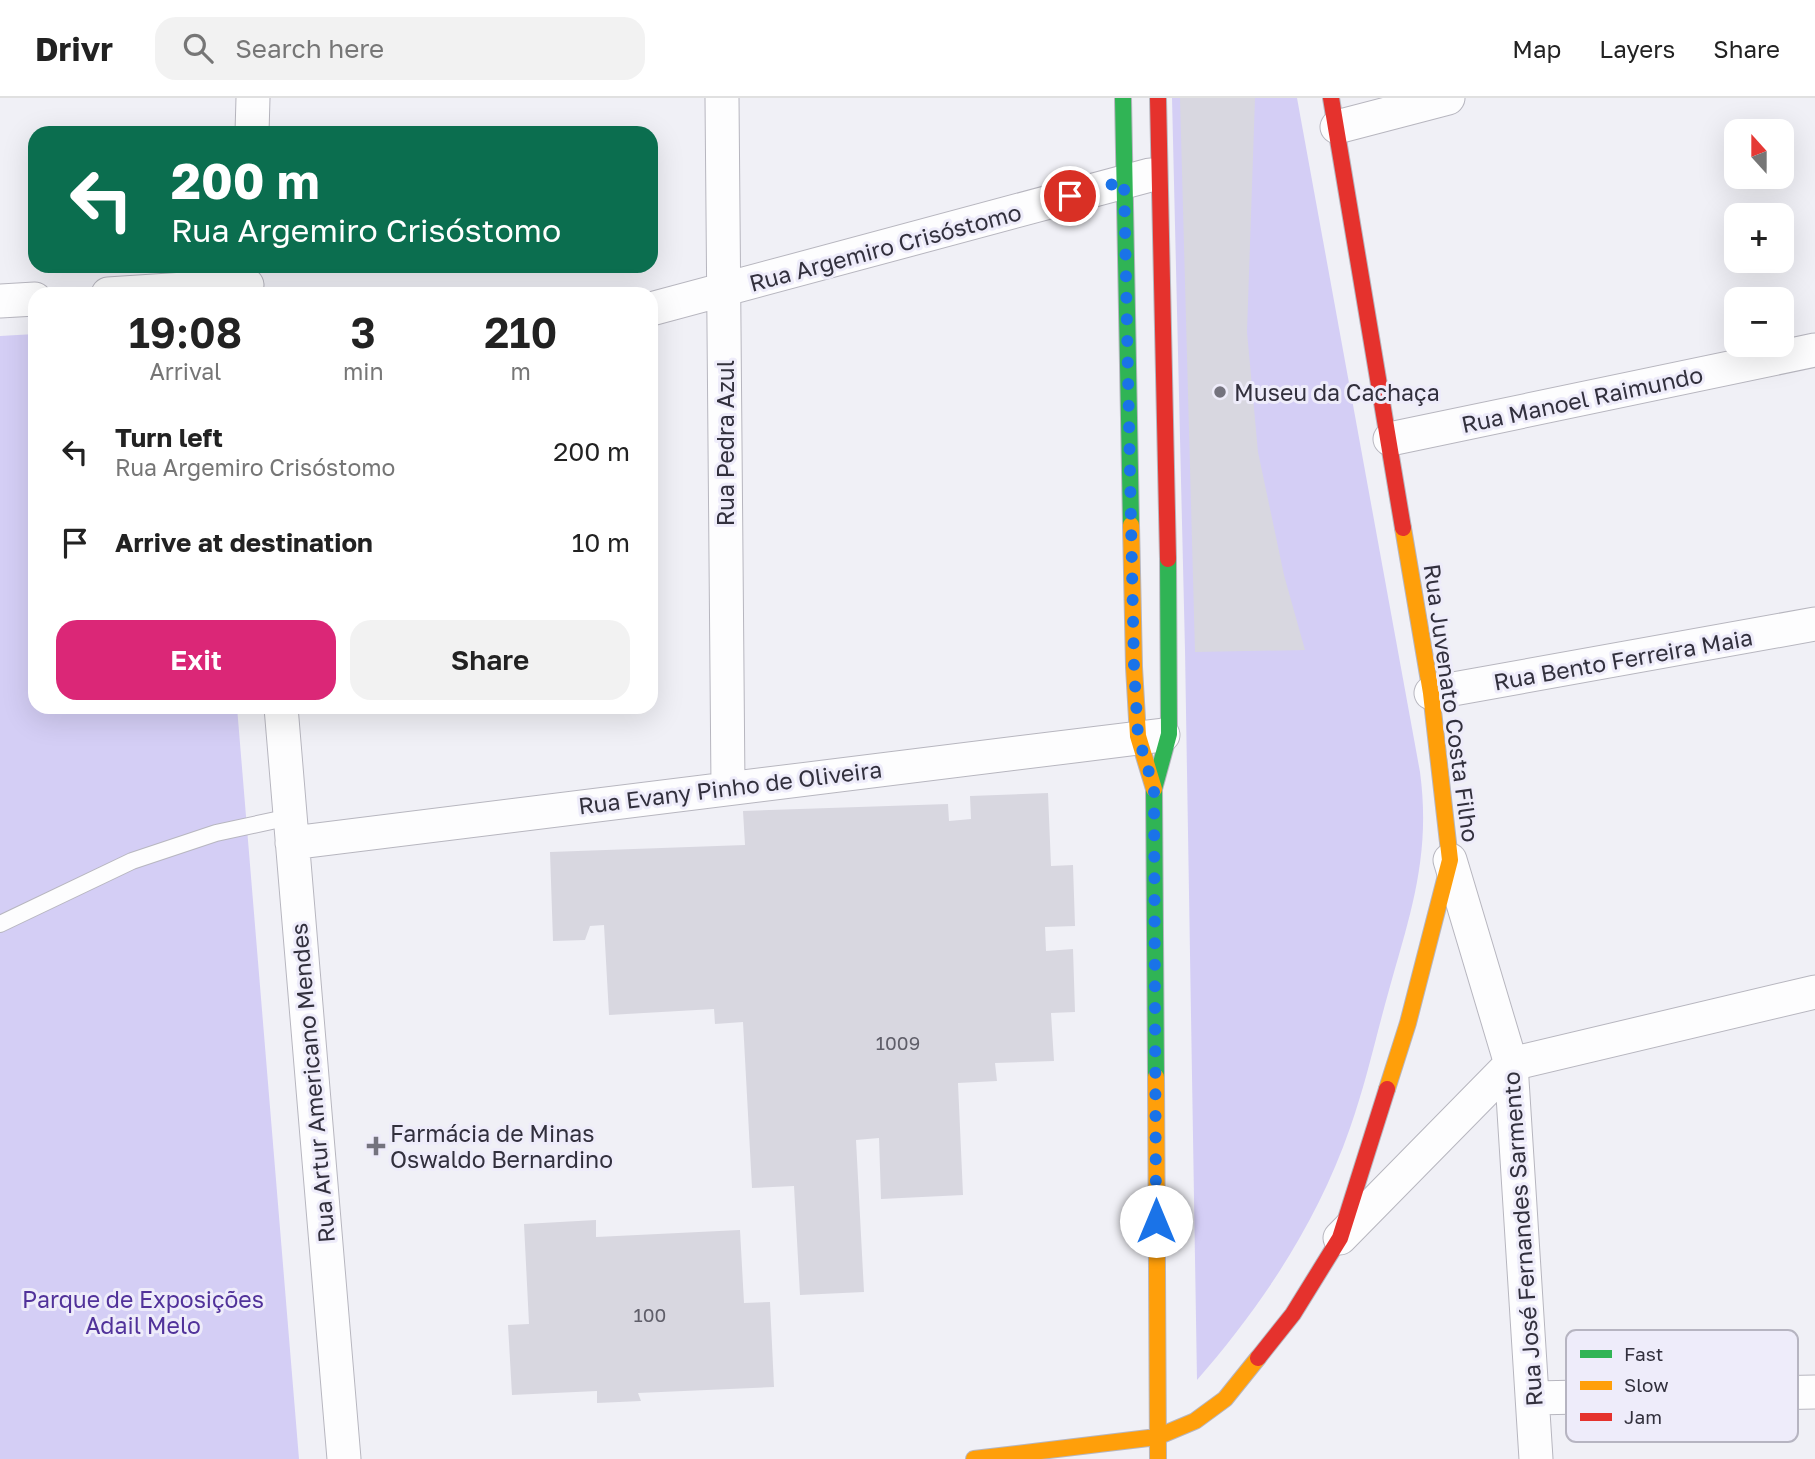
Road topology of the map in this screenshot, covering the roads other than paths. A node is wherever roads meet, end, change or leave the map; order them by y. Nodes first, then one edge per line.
1 (253, 98) edge
2 (722, 98) edge
3 (1123, 98) edge
4 (1158, 98) edge
5 (1448, 98) edge
6 (1334, 113) edge
7 (252, 126) edge
8 (1159, 173) junction
9 (1124, 181) junction
10 (247, 282) edge
11 (189, 287) edge
12 (724, 291) junction
13 (28, 299) edge
14 (0, 301) edge
15 (658, 307) edge
16 (1815, 351) edge
17 (1146, 388) junction
18 (1390, 439) junction
19 (1815, 624) edge
20 (1431, 694) junction
21 (282, 714) edge
22 (1154, 735) junction
23 (728, 787) junction
24 (1154, 789) junction
25 (291, 830) junction
26 (1450, 860) junction
27 (0, 924) edge
28 (1815, 992) edge
29 (1511, 1065) junction
30 (1340, 1238) junction
31 (1566, 1397) edge
32 (1534, 1398) junction
33 (1157, 1437) junction
34 (344, 1459) edge
35 (974, 1459) edge
36 (1158, 1459) edge
37 (1536, 1459) edge

1 - 7 street
2 - 12 street, Rua Pedra Azul
3 - 9 main road
4 - 8 main road
5 - 6 street
6 - 18 main road, Rua Juvenato Costa Filho
8 - 9 street, Rua Argemiro Crisóstomo
8 - 17 main road
9 - 12 street, Rua Argemiro Crisóstomo
9 - 17 main road
10 - 11 street
12 - 15 street, Rua Argemiro Crisóstomo
12 - 23 street, Rua Pedra Azul
13 - 14 street
16 - 18 street, Rua Manoel Raimundo
17 - 22 main road
17 - 22 main road
18 - 20 main road, Rua Juvenato Costa Filho
19 - 20 street, Rua Bento Ferreira Maia
20 - 26 main road, Rua Juvenato Costa Filho
21 - 25 street, Rua Artur Americano Mendes
22 - 23 street, Rua Evany Pinho de Oliveira
22 - 24 main road
22 - 24 main road
23 - 25 street, Rua Evany Pinho de Oliveira
24 - 33 main road
25 - 27 lane
25 - 34 street, Rua Artur Americano Mendes
26 - 29 street, Rua José Fernandes Sarmento
26 - 30 main road, Rua Juvenato Costa Filho
28 - 29 street
29 - 30 street
29 - 32 street, Rua José Fernandes Sarmento
30 - 33 main road, Rua Juvenato Costa Filho
31 - 32 street
32 - 37 street, Rua José Fernandes Sarmento
33 - 35 main road, Rua Juvenato Costa Filho
33 - 36 main road

